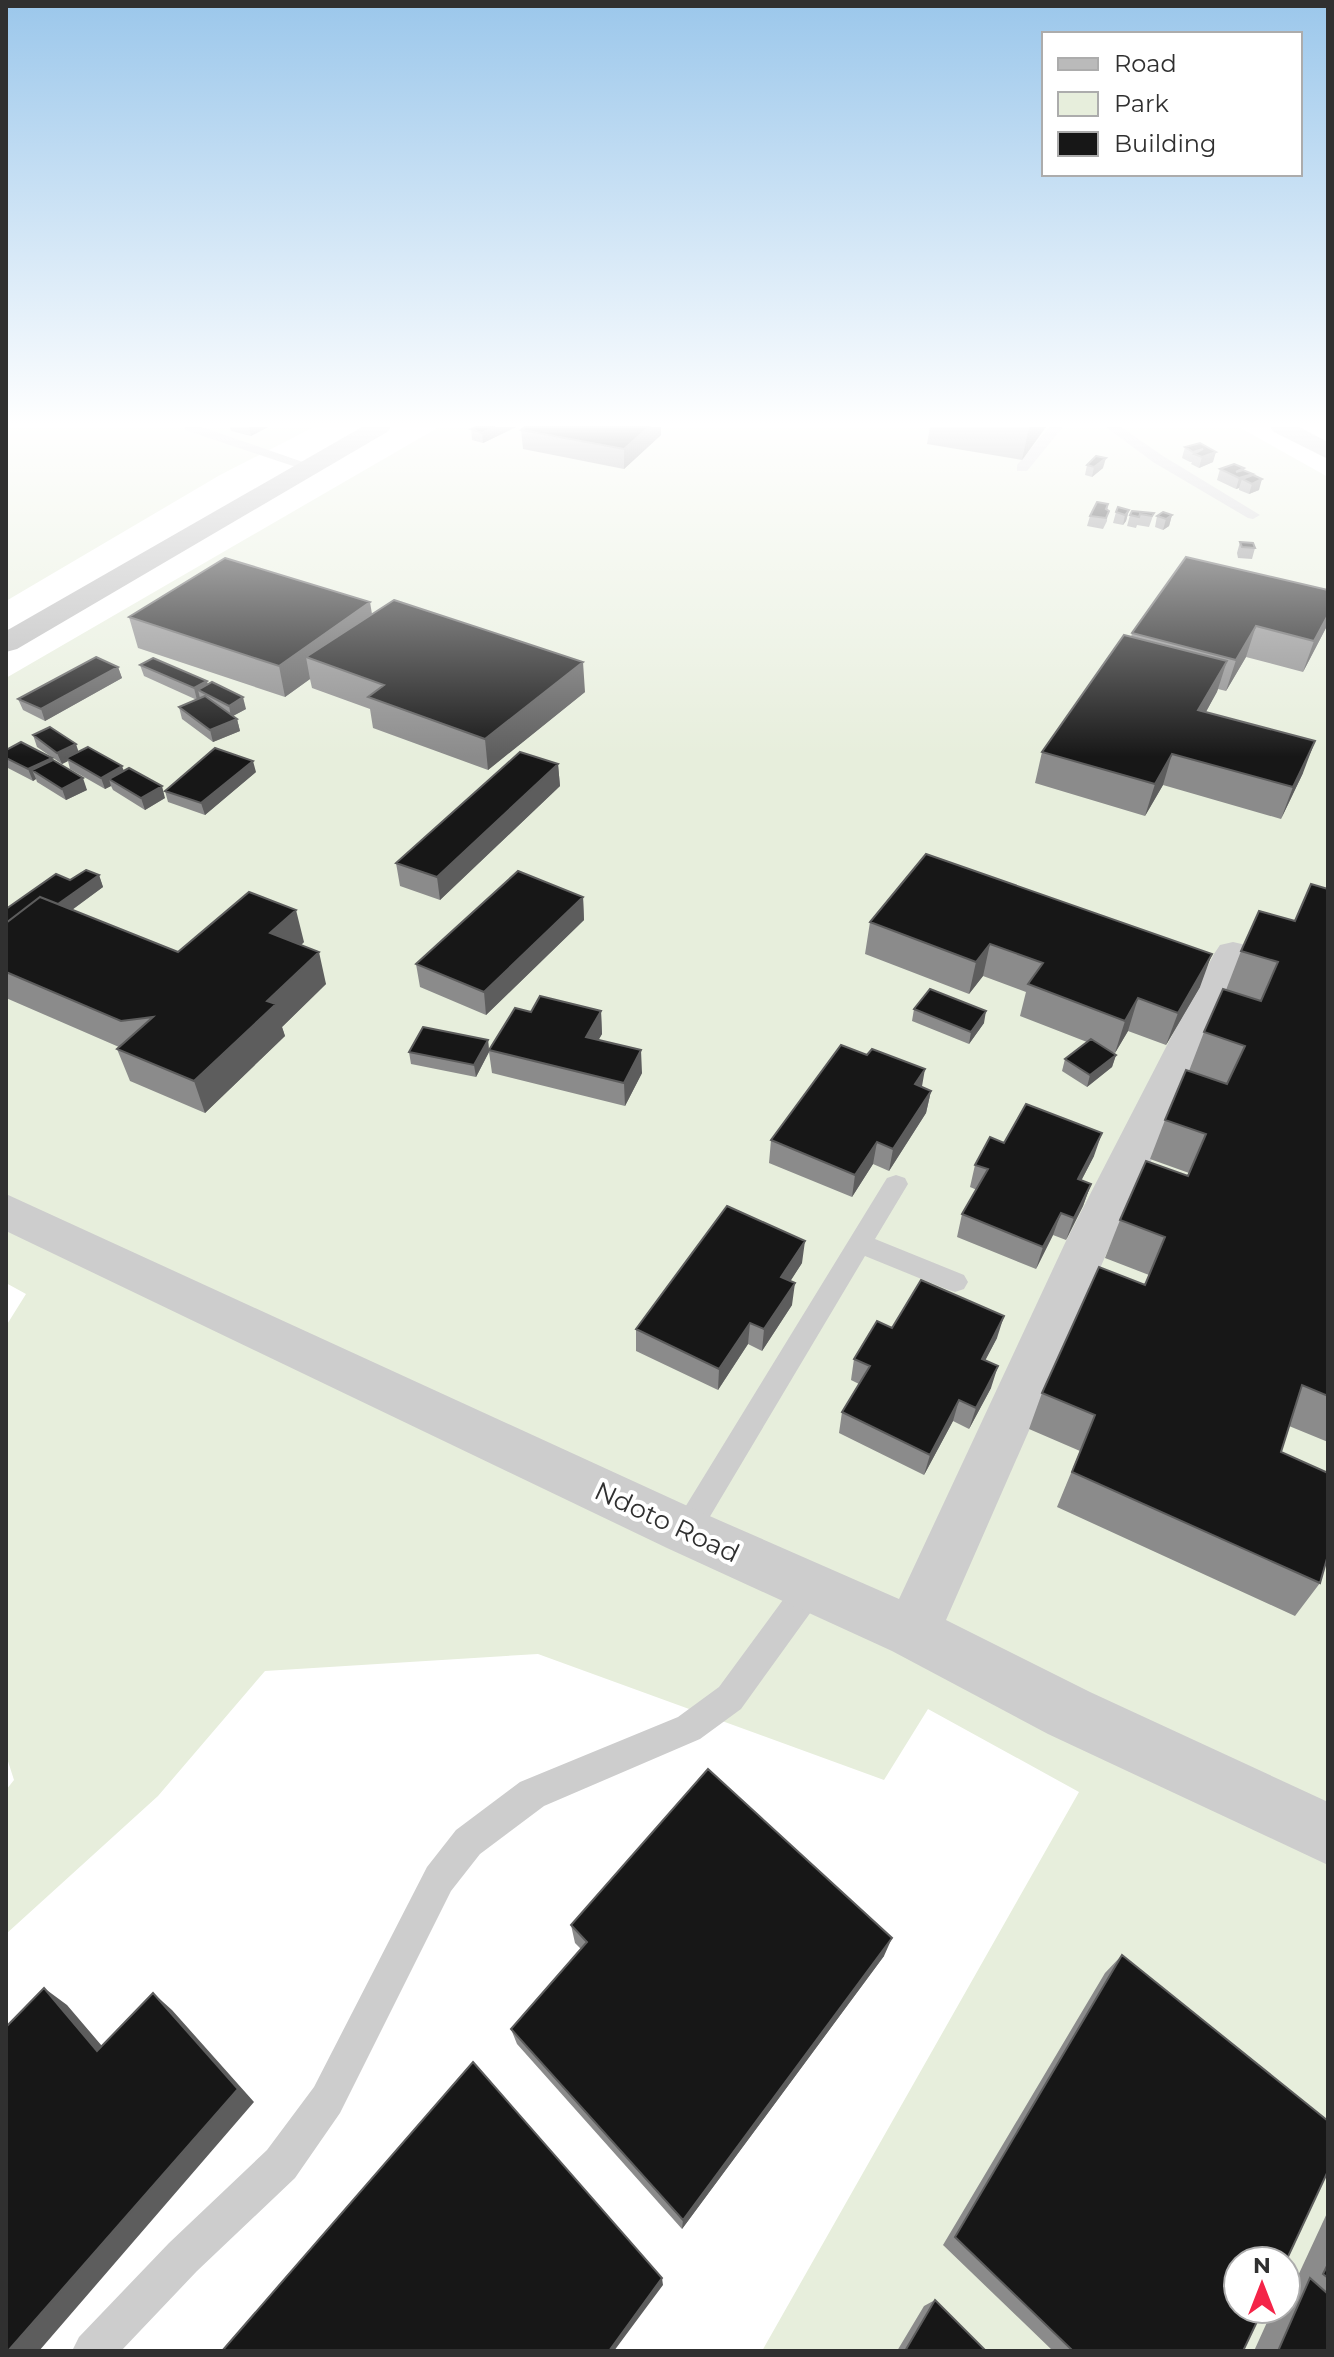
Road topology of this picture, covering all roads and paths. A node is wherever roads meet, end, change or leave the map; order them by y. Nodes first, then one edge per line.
1 (189, 537) edge
2 (6, 643) edge
3 (1233, 954) dead end
4 (896, 1184) dead end
5 (6, 1211) edge
6 (861, 1244) junction
7 (955, 1282) dead end
8 (686, 1531) junction
9 (810, 1588) junction
10 (912, 1632) junction
11 (1328, 1834) edge
12 (93, 2351) edge

1 - 2 main road
3 - 10 street
4 - 6 lane
5 - 8 street, Ndoto Road
6 - 7 lane
6 - 8 lane
8 - 9 street, Ndoto Road
9 - 10 street, Ndoto Road
9 - 12 lane
10 - 11 street, Ndoto Road

